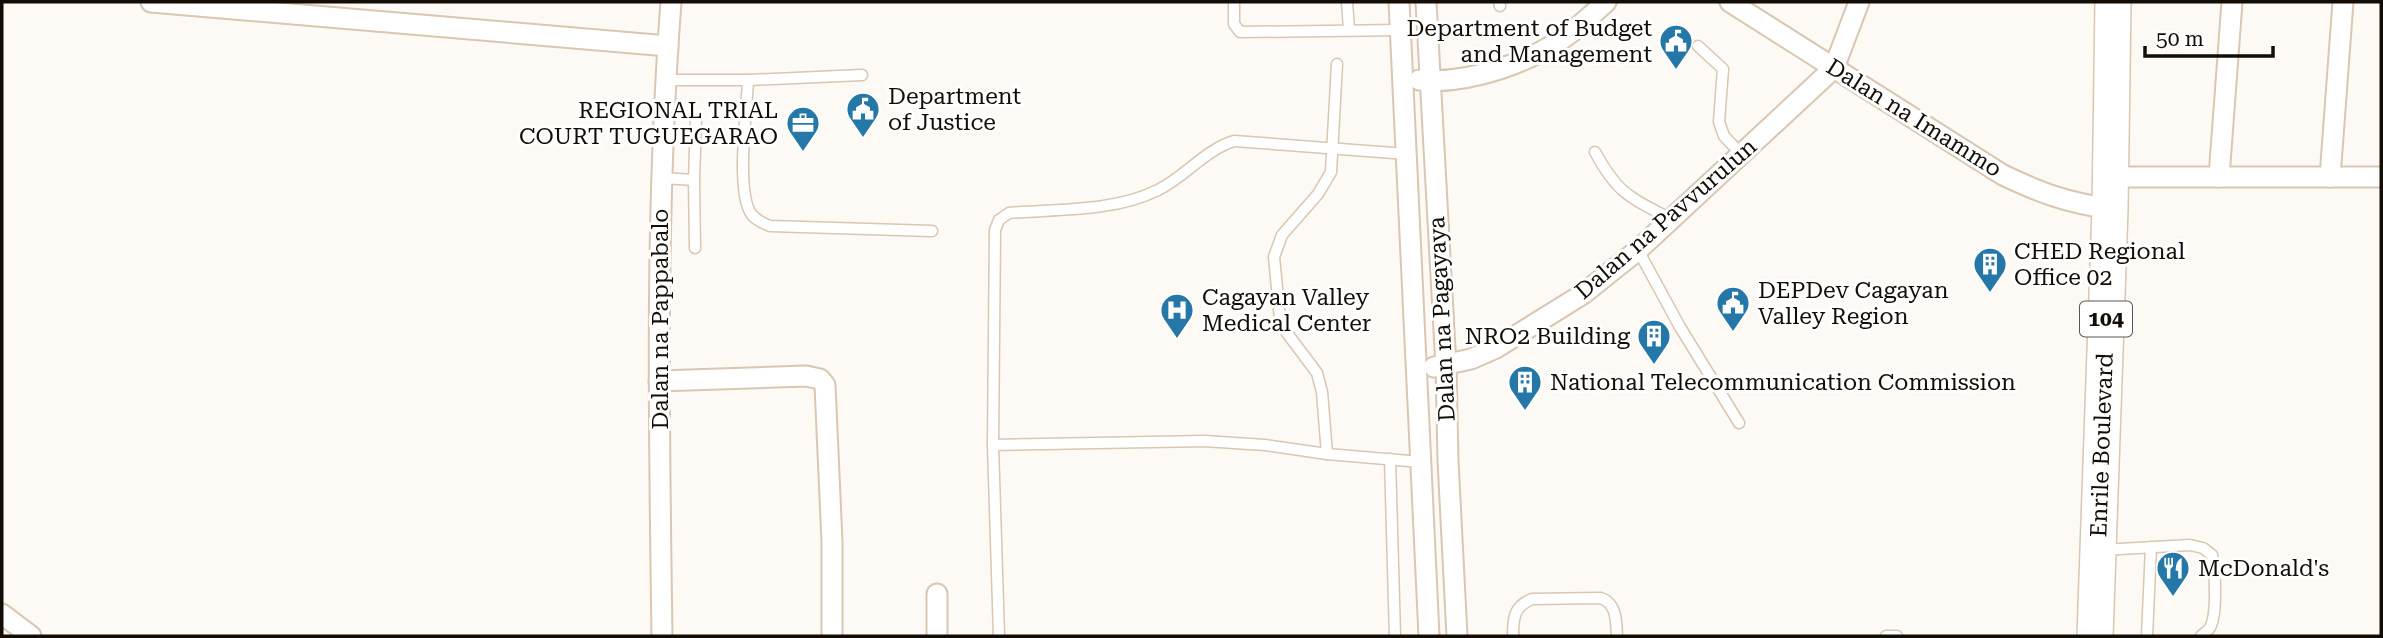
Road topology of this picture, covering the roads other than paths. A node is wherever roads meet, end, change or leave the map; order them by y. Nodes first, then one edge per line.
1 (150, 2) edge
2 (671, 2) edge
3 (1234, 2) edge
4 (1347, 2) edge
5 (1399, 2) edge
6 (1426, 2) edge
7 (1606, 2) edge
8 (1730, 2) edge
9 (1858, 2) edge
10 (2113, 2) edge
11 (2232, 2) edge
12 (2343, 2) edge
13 (1349, 29) junction
14 (1401, 30) junction
15 (668, 46) junction
16 (1698, 46) dead end
17 (1337, 64) dead end
18 (1834, 68) junction
19 (862, 75) dead end
20 (1404, 78) junction
21 (666, 80) junction
22 (748, 80) junction
23 (1430, 81) junction
24 (696, 120) dead end
25 (1332, 148) junction
26 (1595, 152) dead end
27 (1741, 154) junction
28 (1408, 155) junction
29 (2218, 177) junction
30 (2330, 177) junction
31 (2381, 177) edge
32 (661, 178) junction
33 (694, 180) junction
34 (2109, 193) junction
35 (1671, 219) junction
36 (932, 231) dead end
37 (695, 248) dead end
38 (1638, 250) junction
39 (1446, 366) junction
40 (1417, 368) junction
41 (659, 381) junction
42 (1739, 423) dead end
43 (993, 445) junction
44 (1327, 454) junction
45 (1390, 459) junction
46 (1422, 462) junction
47 (2151, 547) junction
48 (2098, 550) junction
49 (937, 594) dead end
50 (2, 614) edge
51 (31, 636) edge
52 (662, 636) edge
53 (832, 636) edge
54 (937, 636) edge
55 (999, 636) edge
56 (1395, 636) edge
57 (1429, 636) edge
58 (1457, 636) edge
59 (1513, 636) edge
60 (1617, 636) edge
61 (1886, 636) edge
62 (1897, 636) edge
63 (2095, 636) edge
64 (2147, 636) edge
65 (2200, 636) edge

1 - 15 street
2 - 15 street, Dalan na Pappabalo
3 - 13 lane
4 - 13 lane
5 - 14 street, Dalan na Pagayaya
6 - 23 street, Dalan na Pagayaya
7 - 23 street
8 - 18 street, Dalan na Imammo
9 - 18 street, Dalan na Pavvurulun
10 - 34 highway, Enrile Boulevard / 104
11 - 29 street
12 - 30 street
13 - 14 lane
14 - 20 street, Dalan na Pagayaya
15 - 21 street, Dalan na Pappabalo
16 - 27 lane
17 - 25 lane
18 - 27 street, Dalan na Pavvurulun
18 - 34 street, Dalan na Imammo
19 - 22 lane
20 - 23 street
20 - 28 street, Dalan na Pagayaya
21 - 22 lane
21 - 32 street, Dalan na Pappabalo
22 - 36 lane
23 - 39 street, Dalan na Pagayaya
24 - 33 lane
25 - 28 lane
25 - 43 lane
25 - 44 lane
26 - 35 lane
27 - 35 street, Dalan na Pavvurulun
28 - 40 street, Dalan na Pagayaya
29 - 30 street, Dalan na Imammo
29 - 34 street, Dalan na Imammo
30 - 31 street, Dalan na Imammo
32 - 33 lane
32 - 41 street, Dalan na Pappabalo
33 - 37 lane
34 - 48 highway, Enrile Boulevard / 104
35 - 38 street, Dalan na Pavvurulun
38 - 39 street, Dalan na Pavvurulun
38 - 42 lane
39 - 40 street, Dalan na Pavvurulun
39 - 58 street, Dalan na Pagayaya
40 - 46 street, Dalan na Pagayaya
41 - 52 street, Dalan na Pappabalo
41 - 53 street
43 - 44 lane
43 - 55 lane
44 - 45 lane
45 - 46 lane
45 - 56 lane
46 - 57 street, Dalan na Pagayaya
47 - 48 lane
47 - 64 lane
47 - 65 lane
48 - 63 highway, Enrile Boulevard / 104
49 - 54 street
50 - 51 street
59 - 60 lane
61 - 62 lane

